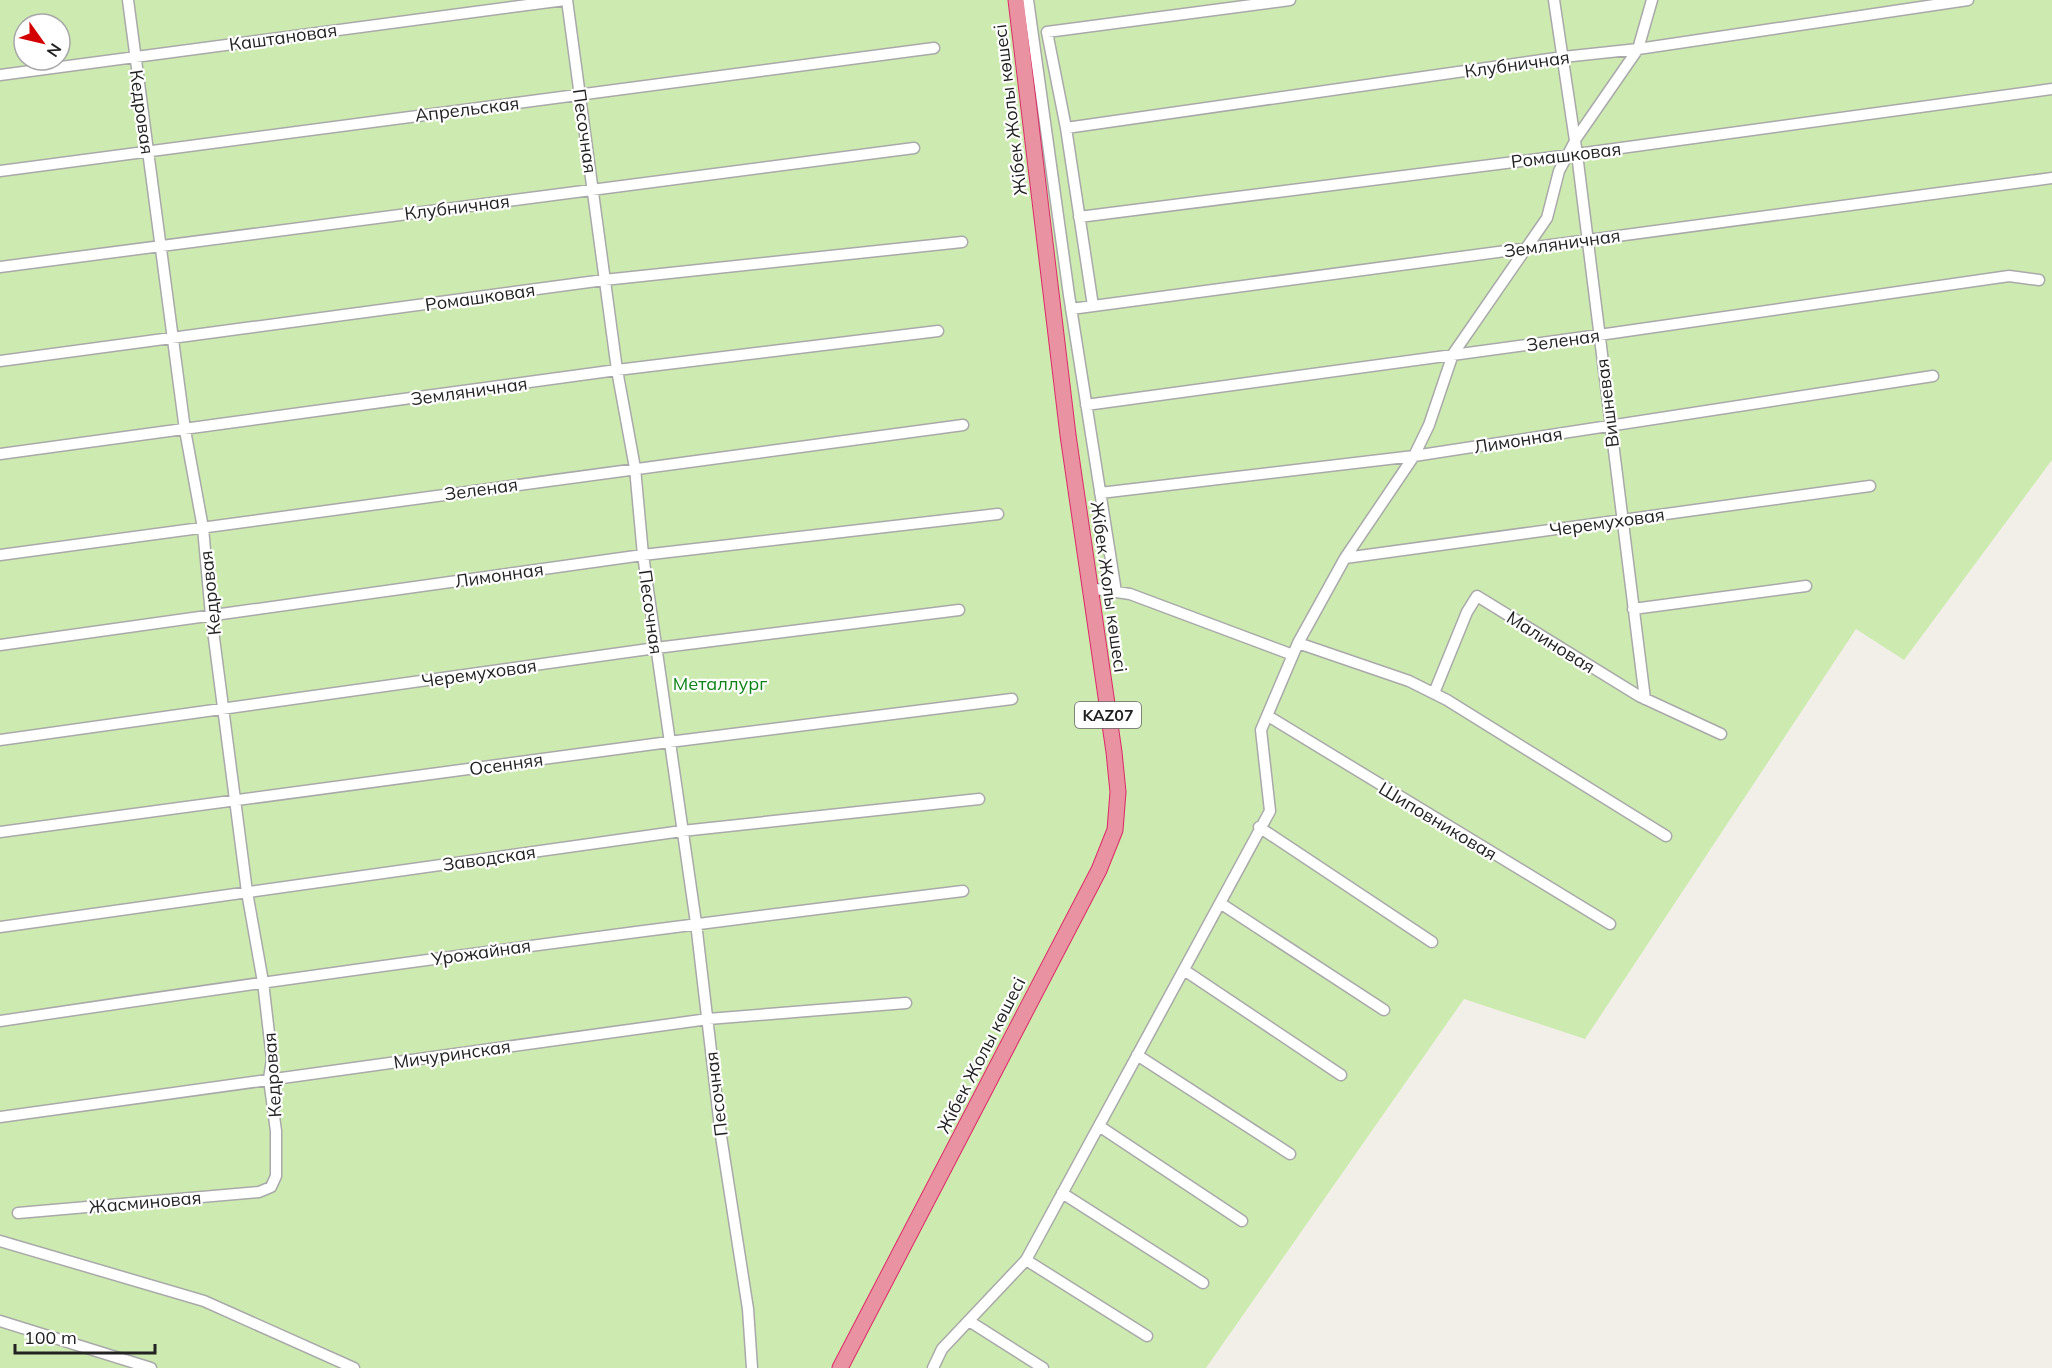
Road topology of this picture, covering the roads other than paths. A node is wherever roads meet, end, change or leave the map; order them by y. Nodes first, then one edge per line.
1 (128, 0) edge
2 (566, 0) edge
3 (1016, 0) edge
4 (1028, 0) edge
5 (1290, 0) edge
6 (1554, 0) edge
7 (1652, 0) edge
8 (1968, 0) edge
9 (934, 48) dead end
10 (1638, 49) junction
11 (134, 57) junction
12 (1563, 57) junction
13 (0, 75) edge
14 (2052, 88) edge
15 (580, 94) junction
16 (1066, 128) junction
17 (914, 148) dead end
18 (1573, 148) junction
19 (147, 150) junction
20 (0, 171) edge
21 (2052, 178) edge
22 (593, 189) junction
23 (1079, 217) junction
24 (1587, 239) junction
25 (962, 242) dead end
26 (159, 246) junction
27 (1527, 248) junction
28 (0, 267) edge
29 (604, 280) junction
30 (2039, 280) dead end
31 (1093, 306) junction
32 (1071, 309) junction
33 (938, 332) dead end
34 (1599, 335) junction
35 (172, 338) junction
36 (1454, 354) junction
37 (0, 361) edge
38 (616, 370) junction
39 (1934, 376) dead end
40 (1086, 405) junction
41 (963, 425) dead end
42 (1610, 426) junction
43 (185, 430) junction
44 (0, 454) edge
45 (1414, 456) junction
46 (635, 468) junction
47 (1870, 486) dead end
48 (1100, 493) junction
49 (998, 514) dead end
50 (1623, 520) junction
51 (203, 528) junction
52 (0, 555) edge
53 (643, 555) junction
54 (1345, 558) junction
55 (1806, 586) dead end
56 (1089, 588) junction
57 (1116, 592) junction
58 (1633, 609) junction
59 (959, 610) dead end
60 (211, 615) junction
61 (1298, 643) junction
62 (0, 645) edge
63 (656, 648) junction
64 (1293, 655) junction
65 (1434, 693) junction
66 (1012, 699) dead end
67 (1645, 699) junction
68 (223, 709) junction
69 (1268, 716) junction
70 (1721, 734) dead end
71 (0, 740) edge
72 (669, 742) junction
73 (979, 799) dead end
74 (235, 800) junction
75 (1259, 827) junction
76 (682, 831) junction
77 (0, 832) edge
78 (1666, 836) dead end
79 (963, 891) dead end
80 (247, 892) junction
81 (1220, 903) junction
82 (696, 923) junction
83 (1610, 924) dead end
84 (0, 927) edge
85 (1432, 942) dead end
86 (1184, 970) junction
87 (263, 982) junction
88 (906, 1003) dead end
89 (1384, 1010) dead end
90 (708, 1019) junction
91 (0, 1021) edge
92 (1137, 1055) junction
93 (1341, 1075) dead end
94 (269, 1079) junction
95 (0, 1117) edge
96 (1099, 1126) junction
97 (1290, 1154) dead end
98 (271, 1187) joint
99 (1062, 1193) junction
100 (18, 1213) dead end
101 (1242, 1221) dead end
102 (0, 1241) edge
103 (1026, 1260) junction
104 (1203, 1283) dead end
105 (0, 1321) edge
106 (969, 1321) junction
107 (1147, 1336) dead end
108 (151, 1368) edge
109 (354, 1368) edge
110 (752, 1368) edge
111 (840, 1368) edge
112 (933, 1368) edge
113 (1043, 1368) edge

1 - 11 street, Кедровая
2 - 11 street, Каштановая
2 - 15 street, Песочная
3 - 56 highway, Жібек Жолы көшесі / KAZ07
4 - 32 street
5 - 16 street
6 - 12 street, Вишневая
7 - 10 street
8 - 10 street, Клубничная
9 - 15 street, Апрельская
10 - 12 street, Клубничная
10 - 18 street
11 - 13 street, Каштановая
11 - 19 street, Кедровая
12 - 16 street, Клубничная
12 - 18 street, Вишневая
14 - 18 street, Ромашковая
15 - 19 street, Апрельская
15 - 22 street, Песочная
16 - 23 street
17 - 22 street, Клубничная
18 - 23 street, Ромашковая
18 - 24 street, Вишневая
18 - 27 street
19 - 20 street, Апрельская
19 - 26 street, Кедровая
21 - 24 street, Земляничная
22 - 26 street, Клубничная
22 - 29 street, Песочная
23 - 31 street
24 - 27 street, Земляничная
24 - 34 street, Вишневая
25 - 29 street, Ромашковая
26 - 28 street, Клубничная
26 - 35 street, Кедровая
27 - 31 street, Земляничная
27 - 36 street
29 - 35 street, Ромашковая
29 - 38 street, Песочная
30 - 34 street, Зеленая
31 - 32 street, Земляничная
32 - 40 street
33 - 38 street, Земляничная
34 - 36 street, Зеленая
34 - 42 street, Вишневая
35 - 37 street, Ромашковая
35 - 43 street, Кедровая
36 - 40 street, Зеленая
36 - 45 street
38 - 43 street, Земляничная
38 - 46 street, Песочная
39 - 42 street, Лимонная
40 - 48 street
41 - 46 street, Зеленая
42 - 45 street, Лимонная
42 - 50 street, Вишневая
43 - 44 street, Земляничная
43 - 51 street, Кедровая
45 - 48 street, Лимонная
45 - 54 street
46 - 51 street, Зеленая
46 - 53 street, Песочная
47 - 50 street, Черемуховая
48 - 57 street
49 - 53 street, Лимонная
50 - 54 street, Черемуховая
50 - 58 street, Вишневая
51 - 52 street, Зеленая
51 - 60 street, Кедровая
53 - 60 street, Лимонная
53 - 63 street, Песочная
54 - 61 street
55 - 58 street
56 - 57 street
56 - 111 highway, Жібек Жолы көшесі / KAZ07
57 - 64 street
58 - 67 street, Вишневая
59 - 63 street, Черемуховая
60 - 62 street, Лимонная
60 - 68 street, Кедровая
61 - 64 street
61 - 65 street
63 - 68 street, Черемуховая
63 - 72 street, Песочная
64 - 69 street
65 - 67 street, Малиновая
65 - 78 street
66 - 72 street, Осенняя
67 - 70 street, Малиновая
68 - 71 street, Черемуховая
68 - 74 street, Кедровая
69 - 75 street
69 - 83 street, Шиповниковая
72 - 74 street, Осенняя
72 - 76 street, Песочная
73 - 76 street, Заводская
74 - 77 street, Осенняя
74 - 80 street, Кедровая
75 - 81 street
75 - 85 street
76 - 80 street, Заводская
76 - 82 street, Песочная
79 - 82 street, Урожайная
80 - 84 street, Заводская
80 - 87 street, Кедровая
81 - 86 street
81 - 89 street
82 - 87 street, Урожайная
82 - 90 street, Песочная
86 - 92 street
86 - 93 street
87 - 91 street, Урожайная
87 - 94 street, Кедровая
88 - 90 street, Мичуринская
90 - 94 street, Мичуринская
90 - 110 street, Песочная
92 - 96 street
92 - 97 street
94 - 95 street, Мичуринская
94 - 98 street, Кедровая
96 - 99 street
96 - 101 street
98 - 100 street, Жасминовая
99 - 103 street
99 - 104 street
102 - 109 street
103 - 106 street
103 - 107 street
105 - 108 street
106 - 112 street
106 - 113 street

